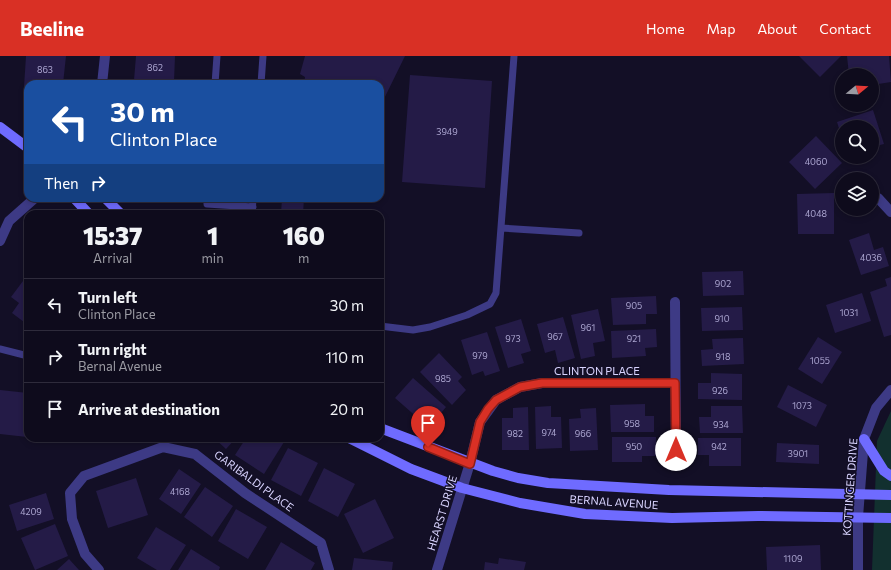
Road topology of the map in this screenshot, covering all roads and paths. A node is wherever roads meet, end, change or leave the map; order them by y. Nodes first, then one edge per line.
1 (105, 56) edge
2 (217, 56) edge
3 (263, 56) edge
4 (514, 56) edge
5 (102, 80) edge
6 (215, 80) edge
7 (261, 80) edge
8 (0, 126) edge
9 (24, 145) edge
10 (879, 199) edge
11 (30, 202) edge
12 (78, 202) edge
13 (109, 202) edge
14 (207, 202) edge
15 (85, 210) edge
16 (117, 210) edge
17 (246, 210) edge
18 (891, 212) edge
19 (502, 228) junction
20 (579, 233) dead end
21 (0, 241) edge
22 (675, 302) dead end
23 (384, 326) edge
24 (0, 349) edge
25 (24, 355) edge
26 (675, 383) junction
27 (891, 390) edge
28 (384, 430) edge
29 (864, 439) junction
30 (357, 442) edge
31 (676, 450) dead end
32 (470, 464) junction
33 (891, 476) edge
34 (462, 488) junction
35 (860, 495) junction
36 (891, 495) edge
37 (858, 517) junction
38 (891, 518) edge
39 (99, 570) edge
40 (329, 570) edge
41 (437, 570) edge
42 (858, 570) edge

1 - 5 street
2 - 6 lane
3 - 7 lane
4 - 19 lane
8 - 9 main road
10 - 18 street
11 - 21 street
12 - 15 main road
13 - 16 main road
14 - 17 lane
19 - 20 lane
19 - 23 lane
22 - 26 street
24 - 25 lane
26 - 31 street
26 - 32 street, CLINTON PLACE
27 - 29 street, KOTTINGER DRIVE
28 - 32 main road, BERNAL AVENUE
29 - 33 main road
29 - 35 street, KOTTINGER DRIVE
30 - 34 main road, BERNAL AVENUE
32 - 34 street, HEARST DRIVE
32 - 35 main road, BERNAL AVENUE
34 - 37 main road, BERNAL AVENUE
34 - 41 street, HEARST DRIVE
35 - 36 main road, BERNAL AVENUE
35 - 37 street, KOTTINGER DRIVE
37 - 38 main road, BERNAL AVENUE
37 - 42 street, KOTTINGER DRIVE
39 - 40 street, GARIBALDI PLACE

